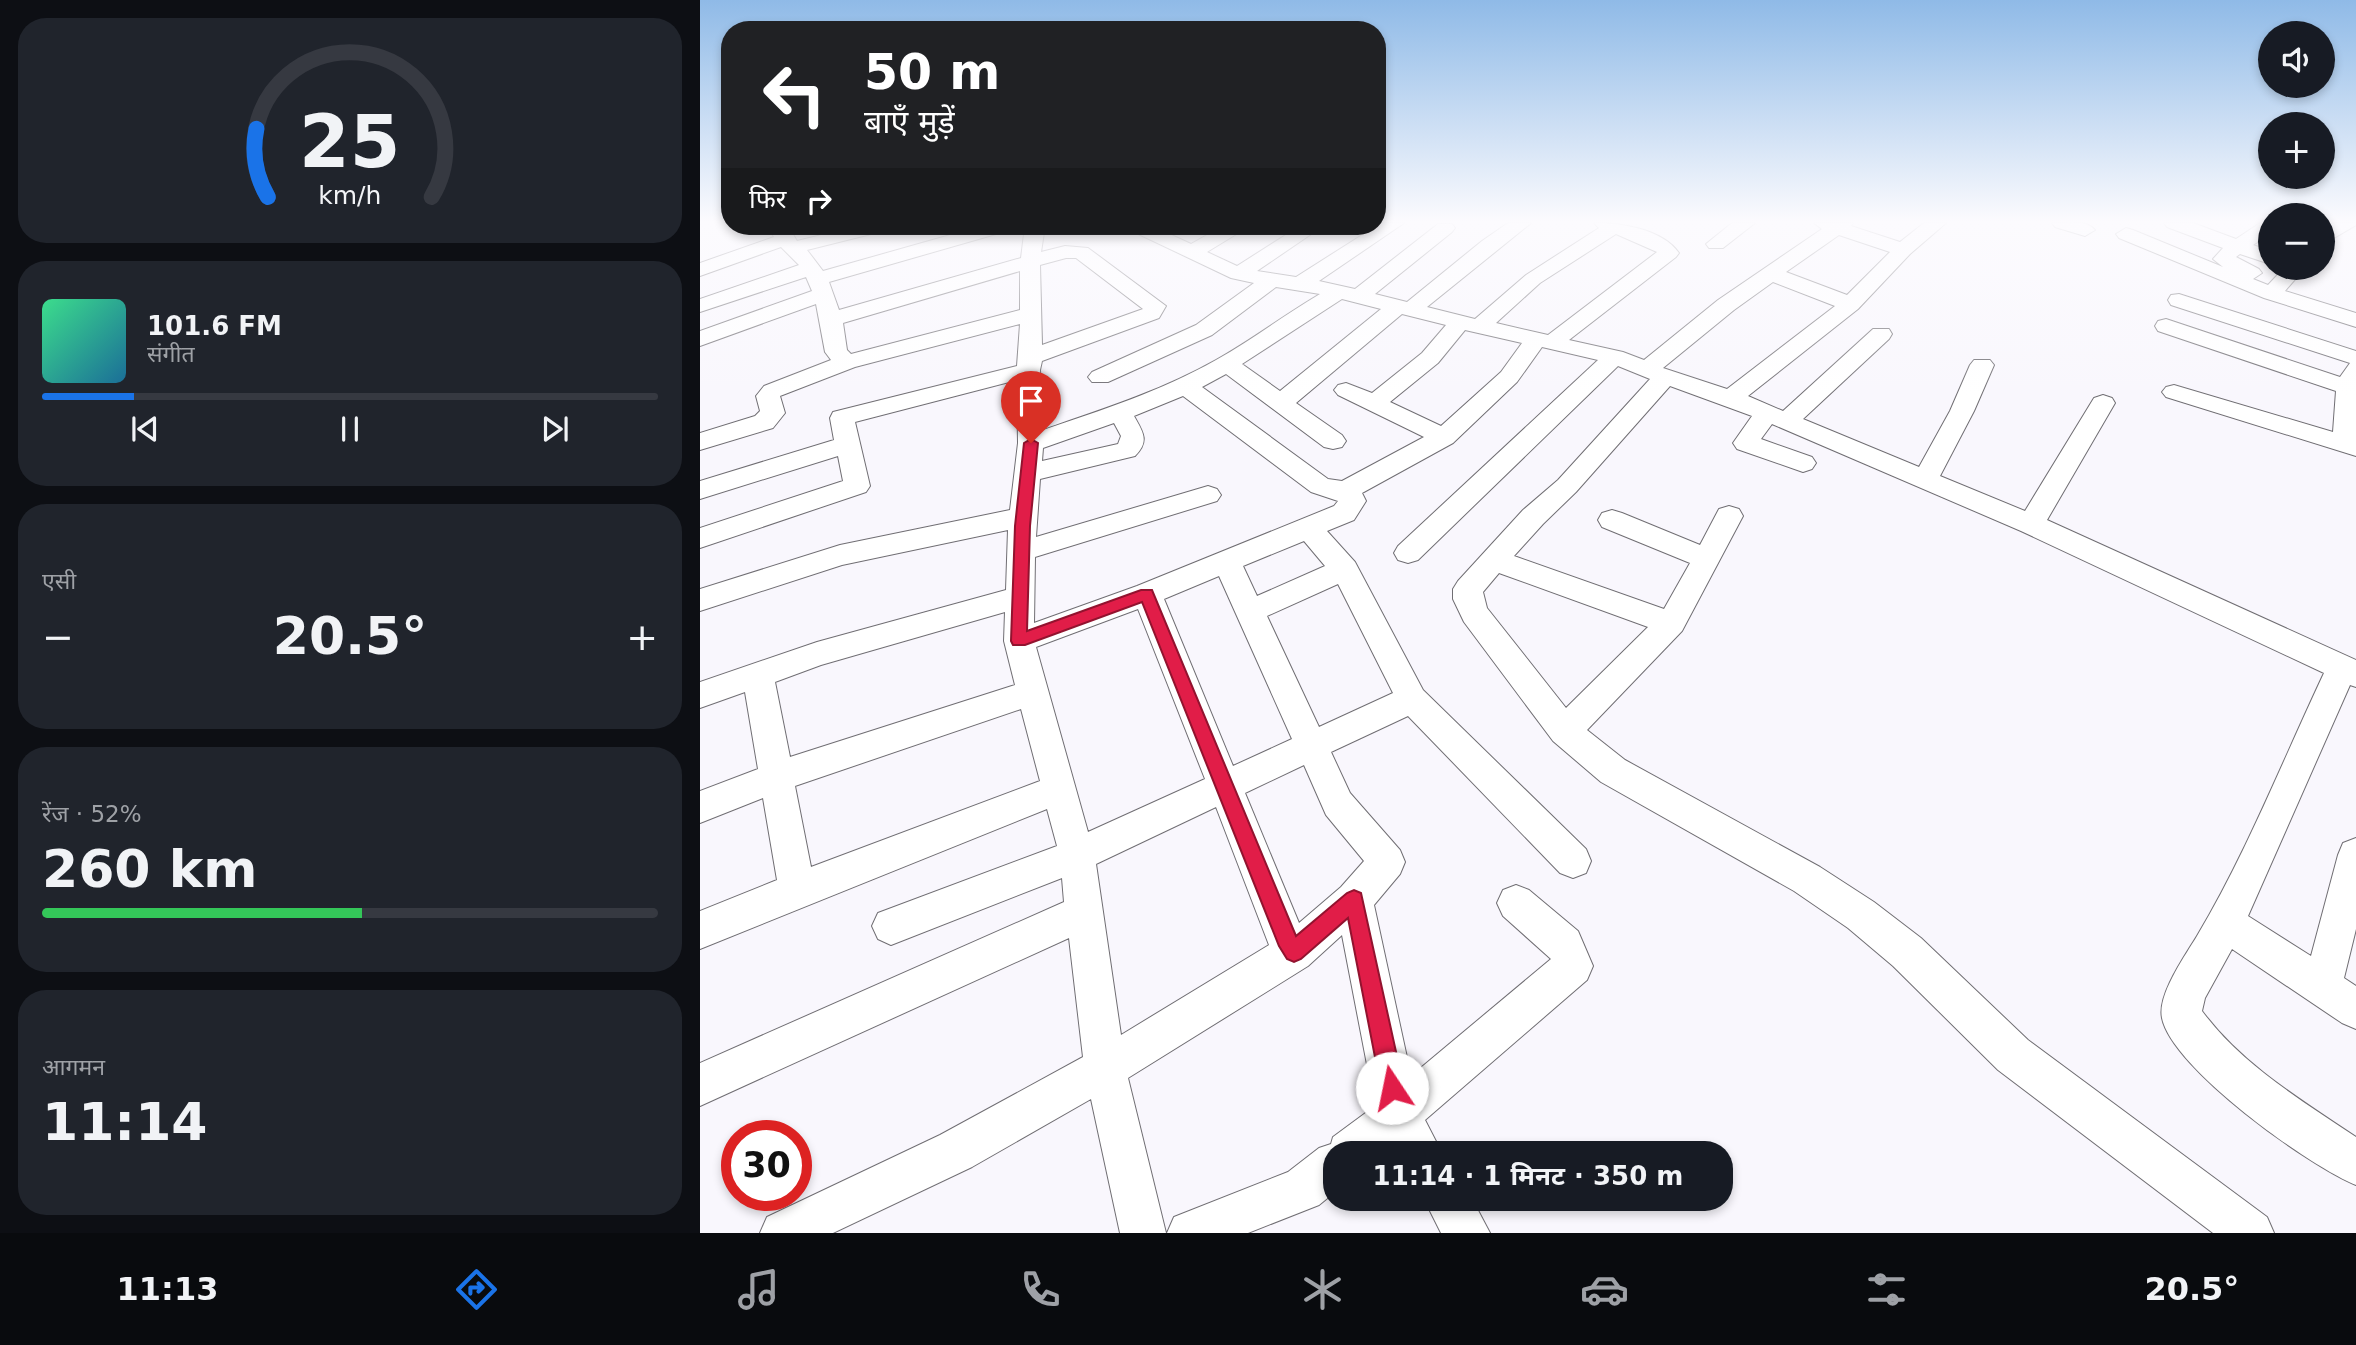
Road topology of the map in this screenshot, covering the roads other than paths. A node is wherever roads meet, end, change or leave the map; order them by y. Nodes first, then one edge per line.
1 (817, 280) edge
2 (1272, 280) edge
3 (815, 281) edge
4 (816, 281) edge
5 (967, 281) edge
6 (1030, 281) edge
7 (1120, 281) edge
8 (1275, 281) edge
9 (1306, 281) edge
10 (1369, 281) edge
11 (1433, 281) edge
12 (1531, 281) edge
13 (1631, 281) edge
14 (1762, 281) edge
15 (1788, 281) edge
16 (1873, 281) edge
17 (2295, 281) edge
18 (1299, 285) junction
19 (1349, 294) junction
20 (2356, 297) edge
21 (2179, 300) dead end
22 (1399, 302) junction
23 (1850, 304) junction
24 (700, 306) edge
25 (1031, 314) junction
26 (831, 318) junction
27 (2350, 318) edge
28 (1471, 324) junction
29 (2166, 326) dead end
30 (1881, 334) dead end
31 (700, 339) edge
32 (1545, 340) junction
33 (1615, 356) junction
34 (2356, 358) edge
35 (847, 362) junction
36 (1029, 363) junction
37 (1227, 364) junction
38 (1982, 365) dead end
39 (1657, 372) junction
40 (1100, 377) dead end
41 (2352, 377) edge
42 (1186, 386) junction
43 (1346, 390) dead end
44 (2174, 392) dead end
45 (1731, 398) junction
46 (1374, 403) junction
47 (2103, 403) dead end
48 (1280, 404) junction
49 (1120, 412) junction
50 (1777, 417) junction
51 (1444, 437) junction
52 (1333, 441) dead end
53 (700, 442) edge
54 (848, 444) junction
55 (2350, 447) edge
56 (1030, 458) junction
57 (1803, 463) dead end
58 (1925, 480) junction
59 (700, 490) edge
60 (1345, 491) junction
61 (1208, 495) dead end
62 (1729, 516) dead end
63 (1023, 517) junction
64 (1612, 520) dead end
65 (2031, 524) junction
66 (1308, 528) junction
67 (700, 538) edge
68 (1022, 551) junction
69 (1409, 553) dead end
70 (1707, 559) junction
71 (1494, 560) junction
72 (1227, 561) junction
73 (1345, 569) junction
74 (1147, 594) junction
75 (1020, 597) junction
76 (700, 600) edge
77 (1251, 611) junction
78 (1671, 623) junction
79 (1019, 641) junction
80 (2349, 671) edge
81 (758, 674) junction
82 (1033, 692) junction
83 (700, 695) edge
84 (1412, 699) junction
85 (1565, 731) junction
86 (1310, 745) junction
87 (776, 777) junction
88 (1225, 787) junction
89 (1059, 789) junction
90 (700, 807) edge
91 (1077, 855) junction
92 (2356, 855) edge
93 (1573, 861) dead end
94 (797, 890) junction
95 (1354, 900) junction
96 (1516, 903) dead end
97 (1084, 912) junction
98 (2226, 923) junction
99 (891, 926) dead end
100 (700, 930) edge
101 (1294, 952) junction
102 (2322, 987) junction
103 (2356, 1009) edge
104 (1105, 1068) junction
105 (700, 1085) edge
106 (1398, 1115) junction
107 (1364, 1141) edge
108 (1413, 1141) edge
109 (2356, 1163) edge
110 (1323, 1173) edge
111 (1454, 1211) edge
112 (783, 1233) edge
113 (1143, 1233) edge
114 (1190, 1233) edge
115 (1467, 1233) edge
116 (2251, 1233) edge

1 - 26 street
2 - 40 street
3 - 24 street
4 - 31 street
5 - 26 street
6 - 25 street
7 - 36 street
8 - 18 street
9 - 18 street
10 - 19 street
11 - 22 street
12 - 28 street
13 - 32 street
14 - 39 street
15 - 23 street
16 - 23 street
17 - 27 street
18 - 19 street
19 - 22 street
19 - 37 street
20 - 27 street
21 - 34 street
22 - 28 street
22 - 48 street
23 - 45 street
25 - 35 street
25 - 36 street
26 - 35 street
28 - 32 street
28 - 46 street
29 - 41 street
30 - 50 street
32 - 33 street
32 - 51 street
33 - 39 street
33 - 69 street
35 - 53 street
36 - 54 street
36 - 56 street
37 - 42 street
37 - 48 street
38 - 58 street
39 - 45 street
39 - 71 street
41 - 55 street
42 - 49 street
42 - 60 street
43 - 46 street
44 - 55 street
45 - 50 street
46 - 51 street
47 - 65 street
48 - 52 street
49 - 56 street
49 - 56 street
50 - 57 street
50 - 58 street
51 - 60 street
54 - 59 street
54 - 67 street
56 - 63 street
58 - 65 street
60 - 66 street
61 - 68 street
62 - 70 street
63 - 68 street
63 - 76 street
64 - 70 street
65 - 80 street
66 - 72 street
66 - 73 street
68 - 75 street
70 - 78 street
71 - 78 street
71 - 85 street
72 - 74 street
72 - 77 street
73 - 77 street
73 - 84 street
74 - 79 street
74 - 88 street
75 - 79 street
75 - 81 street
77 - 86 street
78 - 85 street
79 - 82 street
80 - 98 street
81 - 83 street
81 - 87 street
82 - 87 street
82 - 89 street
84 - 86 street
84 - 93 street
85 - 116 street
86 - 88 street
86 - 95 street
87 - 90 street
87 - 94 street
88 - 91 street
88 - 101 street
89 - 91 street
89 - 94 street
91 - 97 street
91 - 99 street
92 - 102 street
94 - 100 street
95 - 101 street
95 - 106 street
96 - 106 street
97 - 104 street
97 - 105 street
98 - 102 street
98 - 109 street
101 - 104 street
102 - 103 street
104 - 112 street
104 - 113 street
106 - 107 street
106 - 108 street
110 - 114 street
111 - 115 street

